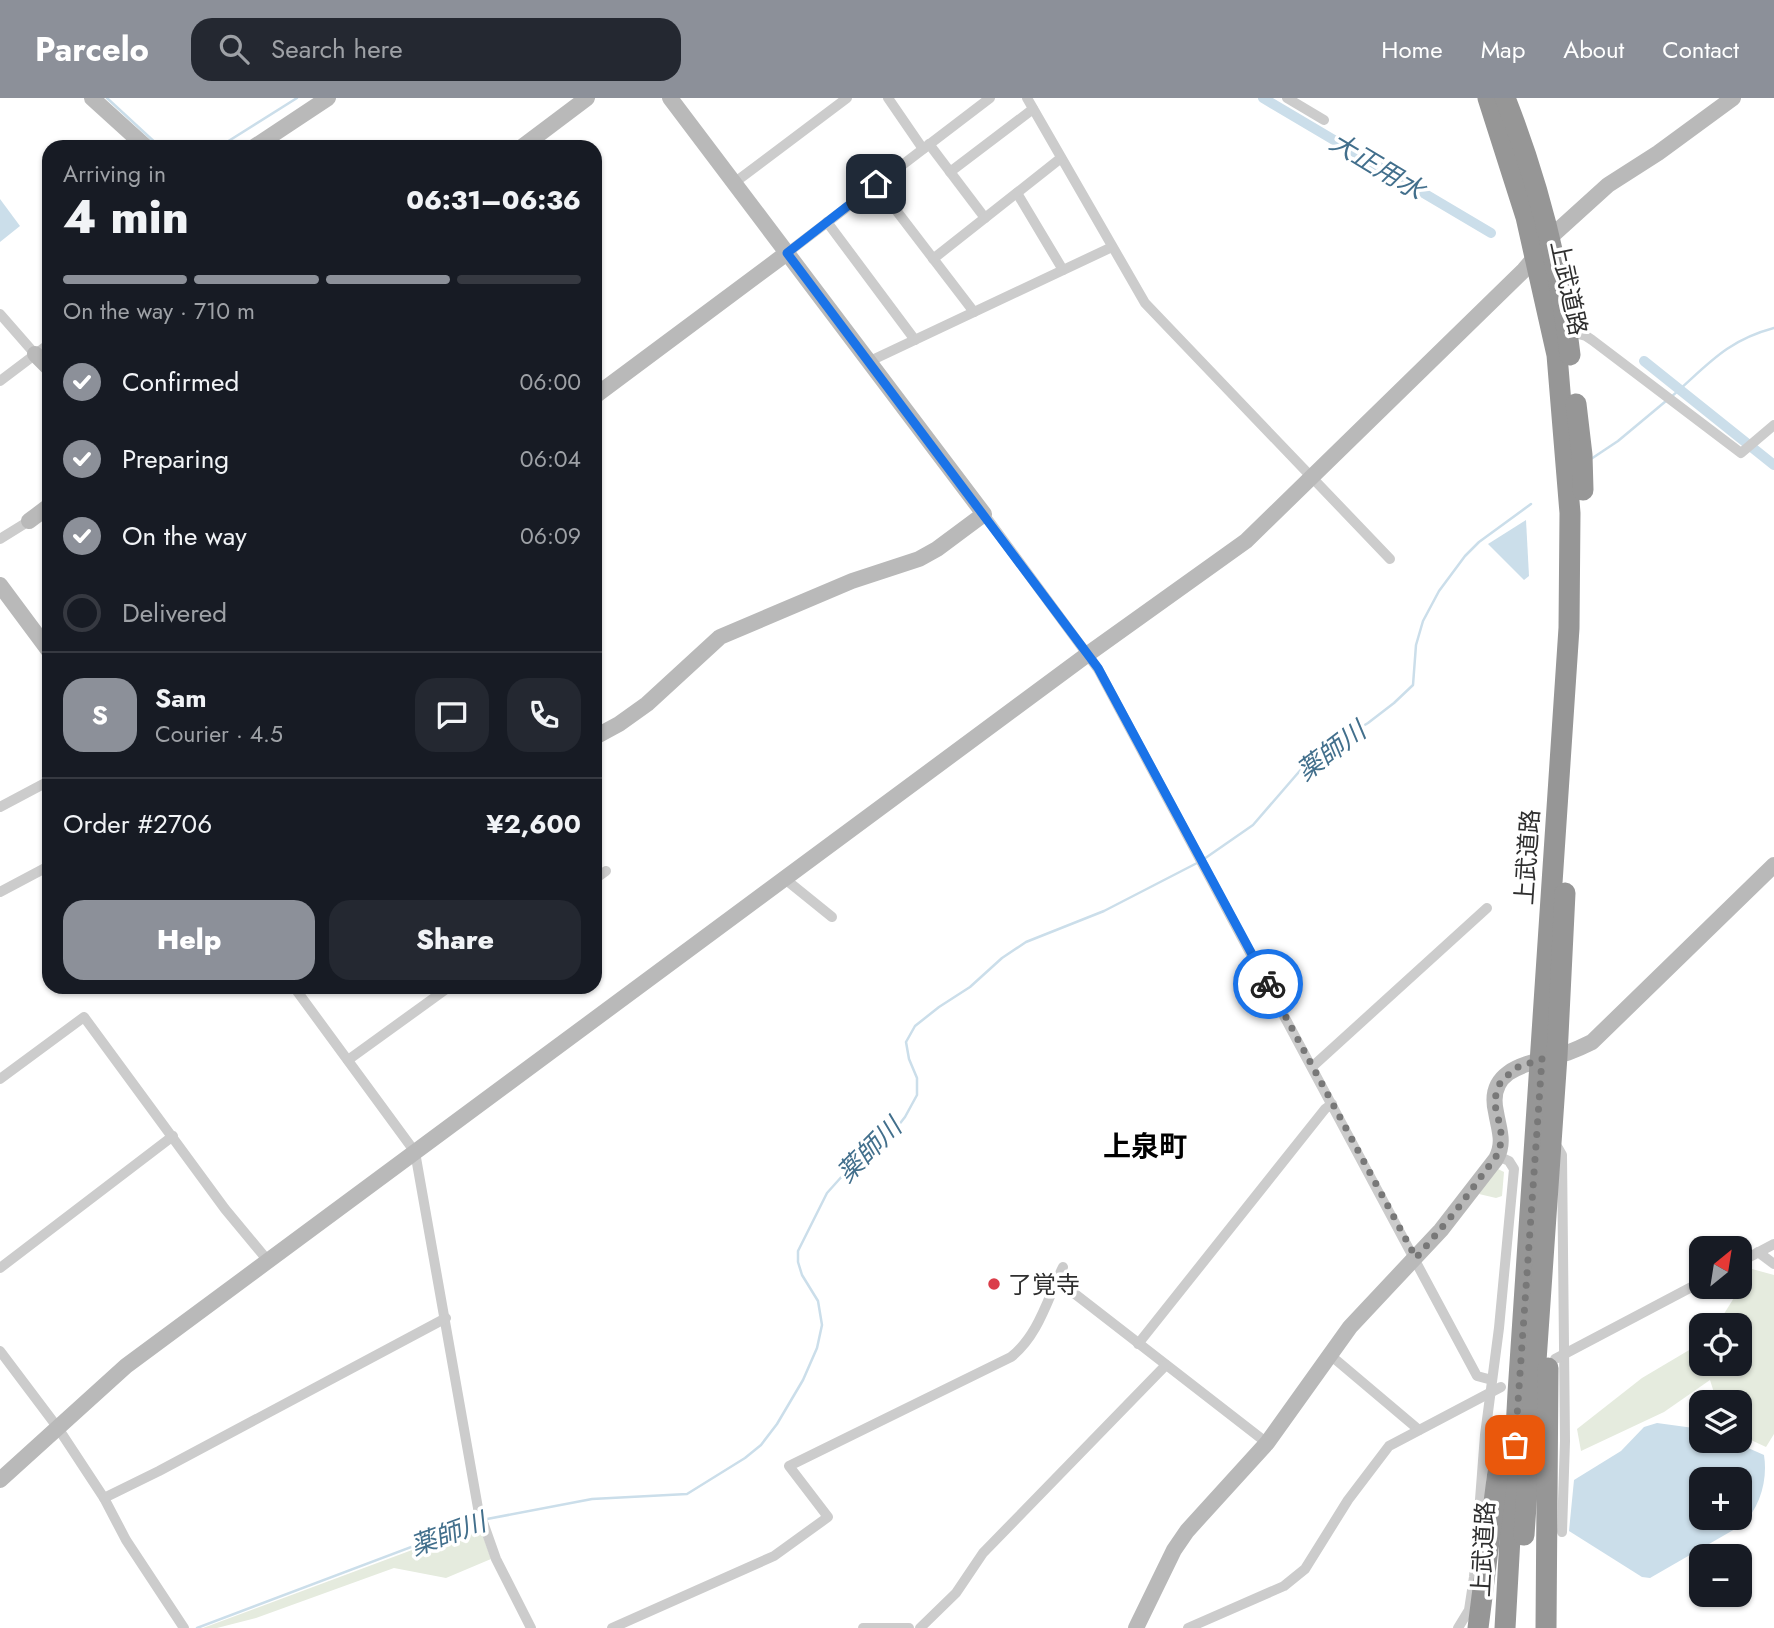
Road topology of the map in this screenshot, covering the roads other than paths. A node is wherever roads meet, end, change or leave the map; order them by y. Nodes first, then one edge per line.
1 (92, 98) edge
2 (328, 98) edge
3 (587, 98) edge
4 (670, 98) edge
5 (847, 98) edge
6 (888, 98) edge
7 (989, 98) edge
8 (1027, 98) edge
9 (1287, 98) edge
10 (1488, 98) edge
11 (1505, 98) edge
12 (1733, 98) edge
13 (1033, 109) junction
14 (1324, 120) dead end
15 (138, 140) edge
16 (265, 140) edge
17 (531, 140) edge
18 (926, 147) junction
19 (1060, 158) junction
20 (950, 172) junction
21 (734, 183) junction
22 (876, 184) junction
23 (1017, 193) junction
24 (985, 218) junction
25 (827, 222) junction
26 (1112, 247) junction
27 (1542, 250) junction
28 (787, 253) junction
29 (933, 259) junction
30 (1063, 270) junction
31 (974, 312) junction
32 (0, 314) edge
33 (1567, 331) junction
34 (915, 340) junction
35 (42, 349) edge
36 (35, 354) junction
37 (42, 361) edge
38 (868, 362) junction
39 (0, 381) edge
40 (602, 391) edge
41 (1774, 425) edge
42 (1574, 459) junction
43 (1313, 478) junction
44 (42, 511) edge
45 (984, 514) junction
46 (29, 521) joint
47 (0, 539) edge
48 (1390, 559) dead end
49 (0, 585) edge
50 (42, 642) edge
51 (1088, 654) junction
52 (602, 733) edge
53 (42, 785) edge
54 (0, 807) edge
55 (1774, 865) edge
56 (42, 870) edge
57 (606, 871) dead end
58 (602, 874) edge
59 (785, 879) junction
60 (0, 892) edge
61 (1487, 908) dead end
62 (832, 917) dead end
63 (299, 994) edge
64 (439, 994) edge
65 (1549, 1058) junction
66 (348, 1060) junction
67 (1312, 1067) junction
68 (0, 1079) edge
69 (1332, 1104) junction
70 (173, 1136) junction
71 (1551, 1145) junction
72 (415, 1152) junction
73 (1498, 1156) junction
74 (1539, 1204) junction
75 (1774, 1244) edge
76 (1758, 1252) junction
77 (1752, 1255) edge
78 (1416, 1258) junction
79 (269, 1262) junction
80 (1774, 1264) edge
81 (1063, 1267) dead end
82 (0, 1268) edge
83 (1057, 1280) junction
84 (1689, 1288) edge
85 (446, 1318) junction
86 (1138, 1344) junction
87 (0, 1351) edge
88 (1329, 1354) junction
89 (1559, 1356) junction
90 (1166, 1365) junction
91 (1496, 1384) junction
92 (1490, 1393) junction
93 (58, 1428) junction
94 (1419, 1430) junction
95 (1267, 1443) junction
96 (0, 1480) edge
97 (104, 1497) junction
98 (1562, 1532) dead end
99 (184, 1628) edge
100 (531, 1628) edge
101 (612, 1628) edge
102 (863, 1628) edge
103 (909, 1628) edge
104 (920, 1628) edge
105 (1136, 1628) edge
106 (1188, 1628) edge
107 (1458, 1628) edge
108 (1478, 1628) edge
109 (1504, 1628) edge
110 (1518, 1628) edge
111 (1546, 1628) edge

1 - 15 street
2 - 16 street
3 - 17 street
4 - 21 street
5 - 21 street
6 - 18 street
7 - 18 street
8 - 13 street
9 - 14 street
10 - 27 highway, 上武道路
11 - 27 highway, 上武道路
12 - 27 street
13 - 19 street
13 - 20 street
18 - 20 street
18 - 22 street
19 - 23 street
19 - 26 street
20 - 24 street
21 - 28 street
22 - 25 street
22 - 29 street
23 - 24 street
23 - 30 street
24 - 29 street
25 - 28 street
25 - 34 street
26 - 30 street
26 - 43 street
27 - 33 highway, 上武道路
27 - 42 highway, 上武道路
27 - 43 street
28 - 38 street
28 - 40 street
29 - 31 street
30 - 31 street
31 - 34 street
32 - 36 street
33 - 41 street
33 - 42 highway, 上武道路
34 - 38 street
35 - 36 street
36 - 37 street
36 - 39 street
38 - 45 street
42 - 65 highway, 上武道路
43 - 48 street
43 - 51 street
44 - 46 street
45 - 51 street
45 - 52 street
46 - 47 street
49 - 50 street
51 - 59 street
51 - 67 street
53 - 54 street
55 - 65 street
56 - 60 street
57 - 58 street
59 - 62 street
59 - 72 street
61 - 67 street
63 - 66 street
64 - 66 street
65 - 71 highway, 上武道路
65 - 73 street
65 - 74 highway, 上武道路
66 - 72 street
67 - 69 street
68 - 70 street
69 - 78 street
69 - 86 street
70 - 79 street
70 - 82 street
71 - 74 highway, 上武道路
71 - 89 street
72 - 79 street
72 - 85 street
73 - 78 street
73 - 91 street
74 - 108 highway
74 - 109 highway, 上武道路
74 - 110 highway, 上武道路
74 - 111 highway
75 - 76 street
76 - 77 street
76 - 80 street
78 - 88 street
78 - 91 street
79 - 93 street
81 - 83 street
83 - 86 street
83 - 101 street
84 - 89 street
85 - 97 street
85 - 100 street
86 - 90 street
87 - 93 street
88 - 94 street
88 - 95 street
89 - 98 street
90 - 95 street
90 - 104 street
91 - 92 street
92 - 94 street
92 - 107 street
93 - 96 street
93 - 97 street
94 - 106 street
95 - 105 street
97 - 99 street
102 - 103 street

